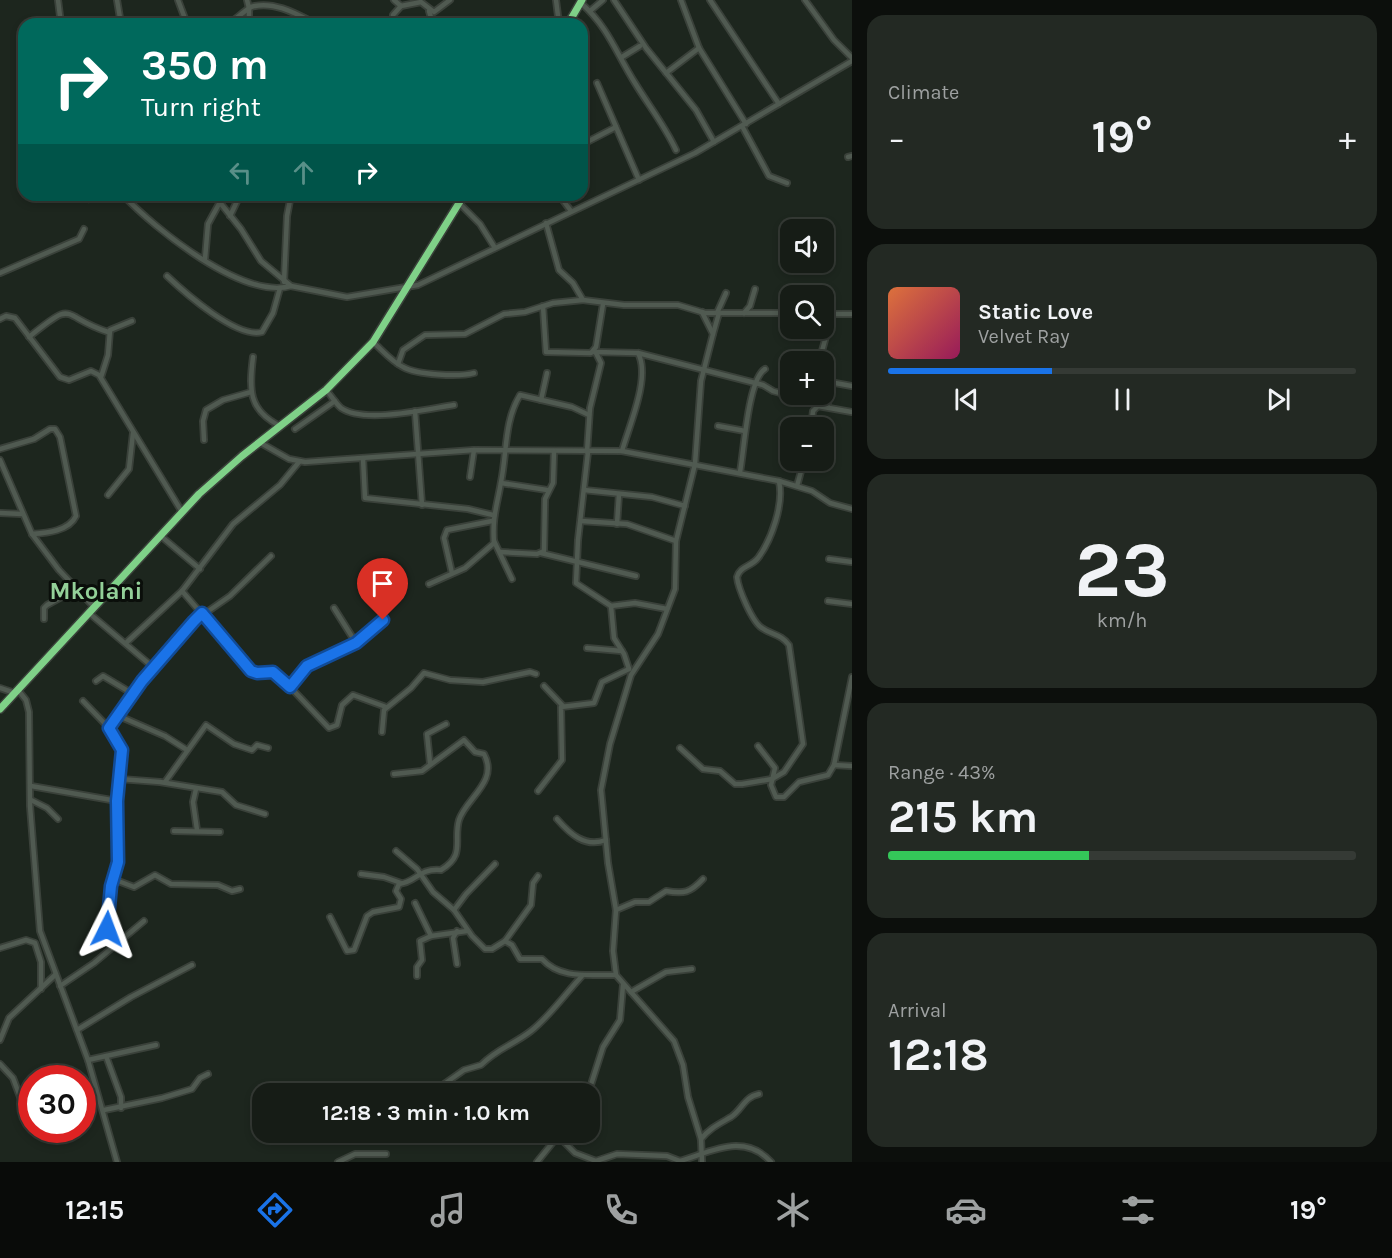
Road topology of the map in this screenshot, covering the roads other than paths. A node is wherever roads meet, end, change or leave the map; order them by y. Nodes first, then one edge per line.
1 (58, 0) edge
2 (117, 0) edge
3 (178, 0) edge
4 (246, 0) edge
5 (394, 0) edge
6 (450, 0) edge
7 (556, 0) edge
8 (603, 0) edge
9 (614, 0) edge
10 (681, 0) edge
11 (711, 0) edge
12 (806, 0) edge
13 (581, 2) edge
14 (401, 6) junction
15 (249, 8) junction
16 (429, 11) junction
17 (590, 11) junction
18 (60, 18) edge
19 (120, 18) edge
20 (185, 18) edge
21 (236, 18) edge
22 (249, 18) edge
23 (303, 18) edge
24 (393, 18) edge
25 (431, 18) edge
26 (558, 18) edge
27 (572, 18) edge
28 (640, 45) dead end
29 (699, 48) junction
30 (622, 57) junction
31 (851, 60) edge
32 (852, 68) edge
33 (666, 73) junction
34 (597, 83) dead end
35 (779, 104) junction
36 (744, 125) junction
37 (616, 127) junction
38 (588, 141) edge
39 (714, 142) junction
40 (676, 150) dead end
41 (639, 180) junction
42 (787, 183) dead end
43 (130, 201) edge
44 (237, 201) edge
45 (290, 201) edge
46 (564, 201) edge
47 (220, 202) joint
48 (459, 203) joint
49 (571, 211) junction
50 (230, 216) junction
51 (546, 223) junction
52 (84, 229) dead end
53 (495, 248) junction
54 (205, 259) junction
55 (0, 273) edge
56 (167, 276) dead end
57 (284, 282) junction
58 (291, 286) junction
59 (410, 286) junction
60 (280, 288) junction
61 (755, 289) dead end
62 (726, 293) dead end
63 (583, 300) junction
64 (603, 304) junction
65 (543, 306) junction
66 (702, 312) junction
67 (718, 313) junction
68 (780, 313) edge
69 (744, 314) junction
70 (834, 314) edge
71 (852, 315) edge
72 (0, 319) edge
73 (132, 321) dead end
74 (108, 332) junction
75 (713, 334) junction
76 (29, 337) junction
77 (373, 342) junction
78 (595, 352) junction
79 (638, 353) junction
80 (253, 357) dead end
81 (398, 364) junction
82 (765, 369) dead end
83 (703, 370) junction
84 (474, 373) dead end
85 (547, 373) dead end
86 (101, 377) junction
87 (834, 383) edge
88 (755, 384) junction
89 (852, 386) edge
90 (326, 390) junction
91 (251, 392) junction
92 (780, 392) edge
93 (541, 399) junction
94 (335, 400) junction
95 (454, 405) dead end
96 (814, 405) edge
97 (827, 406) joint
98 (815, 408) junction
99 (415, 411) junction
100 (852, 412) edge
101 (590, 415) junction
102 (813, 417) edge
103 (279, 426) junction
104 (718, 426) dead end
105 (295, 429) dead end
106 (745, 431) junction
107 (133, 433) junction
108 (204, 440) dead end
109 (259, 442) junction
110 (0, 449) edge
111 (474, 450) junction
112 (506, 450) junction
113 (554, 451) junction
114 (588, 452) junction
115 (622, 452) junction
116 (420, 453) junction
117 (363, 458) junction
118 (0, 460) edge
119 (299, 462) junction
120 (695, 464) junction
121 (801, 471) edge
122 (740, 472) junction
123 (470, 477) dead end
124 (779, 481) junction
125 (501, 483) junction
126 (797, 486) junction
127 (547, 490) junction
128 (584, 490) junction
129 (618, 494) junction
130 (108, 495) dead end
131 (422, 505) junction
132 (685, 506) junction
133 (852, 509) edge
134 (182, 512) junction
135 (0, 513) edge
136 (22, 514) junction
137 (494, 515) junction
138 (492, 521) junction
139 (581, 521) junction
140 (617, 524) junction
141 (32, 534) junction
142 (162, 537) junction
143 (494, 541) junction
144 (676, 541) junction
145 (500, 552) junction
146 (541, 553) junction
147 (270, 556) dead end
148 (829, 559) dead end
149 (576, 562) junction
150 (852, 562) edge
151 (200, 569) junction
152 (452, 573) junction
153 (636, 576) dead end
154 (512, 579) dead end
155 (429, 584) dead end
156 (76, 589) junction
157 (182, 591) junction
158 (828, 601) dead end
159 (852, 604) edge
160 (611, 606) junction
161 (334, 608) dead end
162 (667, 609) junction
163 (92, 610) junction
164 (202, 613) junction
165 (44, 619) dead end
166 (383, 620) dead end
167 (127, 642) junction
168 (356, 643) junction
169 (587, 648) dead end
170 (622, 651) junction
171 (154, 668) junction
172 (630, 672) junction
173 (536, 674) dead end
174 (852, 676) edge
175 (96, 681) dead end
176 (544, 686) dead end
177 (290, 687) junction
178 (0, 688) edge
179 (16, 692) junction
180 (133, 694) junction
181 (82, 701) dead end
182 (562, 706) junction
183 (386, 708) junction
184 (0, 710) edge
185 (119, 716) junction
186 (446, 724) dead end
187 (109, 728) junction
188 (382, 732) dead end
189 (758, 747) dead end
190 (268, 748) dead end
191 (680, 748) dead end
192 (187, 750) junction
193 (430, 763) junction
194 (834, 765) junction
195 (852, 766) edge
196 (394, 774) dead end
197 (120, 779) junction
198 (772, 779) junction
199 (165, 782) junction
200 (31, 786) junction
201 (196, 789) junction
202 (538, 791) dead end
203 (31, 800) junction
204 (117, 801) junction
205 (265, 814) dead end
206 (58, 819) dead end
207 (557, 819) dead end
208 (198, 830) junction
209 (174, 831) dead end
210 (220, 832) dead end
211 (606, 840) junction
212 (396, 850) dead end
213 (495, 864) dead end
214 (420, 872) junction
215 (361, 874) dead end
216 (538, 876) dead end
217 (113, 879) junction
218 (703, 879) dead end
219 (400, 884) junction
220 (240, 888) dead end
221 (415, 903) dead end
222 (453, 910) junction
223 (616, 910) junction
224 (330, 917) dead end
225 (144, 921) dead end
226 (457, 931) junction
227 (467, 931) junction
228 (431, 936) junction
229 (505, 941) junction
230 (0, 948) edge
231 (110, 948) junction
232 (457, 964) dead end
233 (192, 965) dead end
234 (692, 969) dead end
235 (55, 975) junction
236 (616, 975) junction
237 (417, 976) dead end
238 (582, 976) junction
239 (623, 985) junction
240 (60, 986) junction
241 (41, 989) junction
242 (631, 992) junction
243 (77, 1030) junction
244 (0, 1040) edge
245 (156, 1045) dead end
246 (106, 1056) junction
247 (88, 1060) junction
248 (0, 1064) edge
249 (208, 1074) dead end
250 (446, 1083) edge
251 (592, 1083) edge
252 (18, 1091) edge
253 (759, 1094) dead end
254 (121, 1108) junction
255 (104, 1110) junction
256 (700, 1139) junction
257 (552, 1143) edge
258 (565, 1143) edge
259 (701, 1152) junction
260 (387, 1154) dead end
261 (117, 1162) edge
262 (338, 1162) edge
263 (537, 1162) edge
264 (702, 1162) edge
265 (771, 1162) edge

1 - 18 street
2 - 19 street
3 - 20 street
4 - 15 street
5 - 14 street
6 - 16 street
7 - 26 street
8 - 17 street
9 - 33 street
10 - 29 street
11 - 35 street
12 - 31 street
13 - 17 street
13 - 27 highway
14 - 16 street
14 - 24 street
15 - 21 street
15 - 22 street
15 - 23 street
16 - 25 street
17 - 30 street
28 - 30 street
29 - 33 street
29 - 36 street
30 - 40 street
31 - 32 street
31 - 35 street
33 - 39 street
34 - 37 street
35 - 36 street
36 - 39 street
36 - 42 street
37 - 38 street
37 - 41 street
39 - 41 street
41 - 49 street
43 - 54 street
44 - 50 street
45 - 57 street
46 - 49 street
47 - 50 street
47 - 54 street
48 - 53 street
48 - 59 highway
49 - 51 street
50 - 57 street
51 - 53 street
51 - 63 street
52 - 55 street
53 - 59 street
54 - 60 street
56 - 60 street
57 - 58 street
58 - 59 street
58 - 60 street
59 - 77 highway
61 - 69 street
62 - 67 street
63 - 64 street
63 - 65 street
64 - 66 street
64 - 78 street
65 - 78 street
65 - 81 street
66 - 67 street
66 - 75 street
67 - 69 street
67 - 75 street
68 - 69 street
70 - 71 street
72 - 76 street
73 - 74 street
74 - 76 street
74 - 86 street
75 - 83 street
76 - 86 street
77 - 81 street
77 - 90 highway
78 - 79 street
78 - 101 street
79 - 83 street
79 - 115 street
80 - 91 street
81 - 84 street
82 - 88 street
83 - 88 street
83 - 120 street
85 - 93 street
86 - 107 street
87 - 89 street
88 - 92 street
88 - 106 street
90 - 94 street
90 - 103 highway
91 - 103 street
91 - 108 street
93 - 101 street
93 - 112 street
94 - 99 street
94 - 105 street
95 - 99 street
96 - 98 street
97 - 98 street
97 - 100 street
98 - 102 street
99 - 116 street
101 - 114 street
103 - 109 highway
104 - 106 street
106 - 122 street
107 - 130 street
107 - 134 street
109 - 119 street
109 - 134 highway
110 - 141 street
111 - 112 street
111 - 116 street
111 - 123 street
112 - 113 street
112 - 125 street
113 - 114 street
113 - 127 street
114 - 115 street
114 - 128 street
115 - 120 street
116 - 117 street
116 - 131 street
117 - 119 street
117 - 131 street
118 - 136 street
119 - 151 street
120 - 122 street
120 - 132 street
121 - 126 street
122 - 124 street
124 - 126 street
124 - 198 street
125 - 127 street
125 - 137 street
126 - 133 street
127 - 146 street
128 - 129 street
128 - 139 street
129 - 132 street
129 - 140 street
131 - 137 street
132 - 144 street
134 - 142 highway
135 - 136 street
136 - 141 street
137 - 138 street
138 - 143 street
138 - 152 street
139 - 140 street
139 - 149 street
140 - 144 street
141 - 156 street
142 - 151 street
142 - 163 highway
143 - 145 street
143 - 152 street
144 - 162 street
145 - 146 street
145 - 154 street
146 - 149 street
147 - 164 street
148 - 150 street
149 - 153 street
149 - 160 street
151 - 157 street
152 - 155 street
156 - 163 street
156 - 165 street
157 - 164 street
157 - 167 street
158 - 159 street
160 - 162 street
160 - 170 street
161 - 168 street
162 - 172 street
163 - 167 street
163 - 179 highway
164 - 171 street
164 - 177 street
166 - 168 street
167 - 171 street
168 - 177 street
169 - 170 street
170 - 172 street
171 - 180 street
172 - 182 street
172 - 211 street
173 - 183 street
174 - 194 street
175 - 180 street
176 - 182 street
177 - 183 street
178 - 179 street
179 - 184 highway
179 - 200 street
180 - 185 street
181 - 187 street
182 - 202 street
183 - 188 street
185 - 187 street
185 - 192 street
186 - 193 street
187 - 197 street
189 - 198 street
190 - 192 street
191 - 198 street
192 - 199 street
193 - 196 street
193 - 214 street
194 - 195 street
194 - 198 street
197 - 199 street
197 - 204 street
199 - 201 street
200 - 203 street
200 - 204 street
201 - 205 street
201 - 208 street
203 - 206 street
203 - 235 street
204 - 217 street
207 - 211 street
208 - 209 street
208 - 210 street
211 - 223 street
212 - 214 street
213 - 222 street
214 - 219 street
214 - 222 street
215 - 219 street
216 - 229 street
217 - 220 street
217 - 231 street
218 - 223 street
219 - 224 street
221 - 228 street
222 - 227 street
223 - 236 street
225 - 231 street
226 - 227 street
226 - 228 street
226 - 232 street
227 - 229 street
228 - 237 street
229 - 238 street
230 - 241 street
231 - 240 street
233 - 243 street
234 - 242 street
235 - 240 street
235 - 241 street
236 - 238 street
236 - 239 street
238 - 250 street
239 - 242 street
239 - 251 street
240 - 243 street
241 - 244 street
242 - 256 street
243 - 247 street
245 - 246 street
246 - 247 street
246 - 254 street
247 - 255 street
248 - 252 street
249 - 254 street
253 - 256 street
254 - 255 street
255 - 261 street
256 - 259 street
257 - 263 street
258 - 259 street
259 - 264 street
259 - 265 street
260 - 262 street

